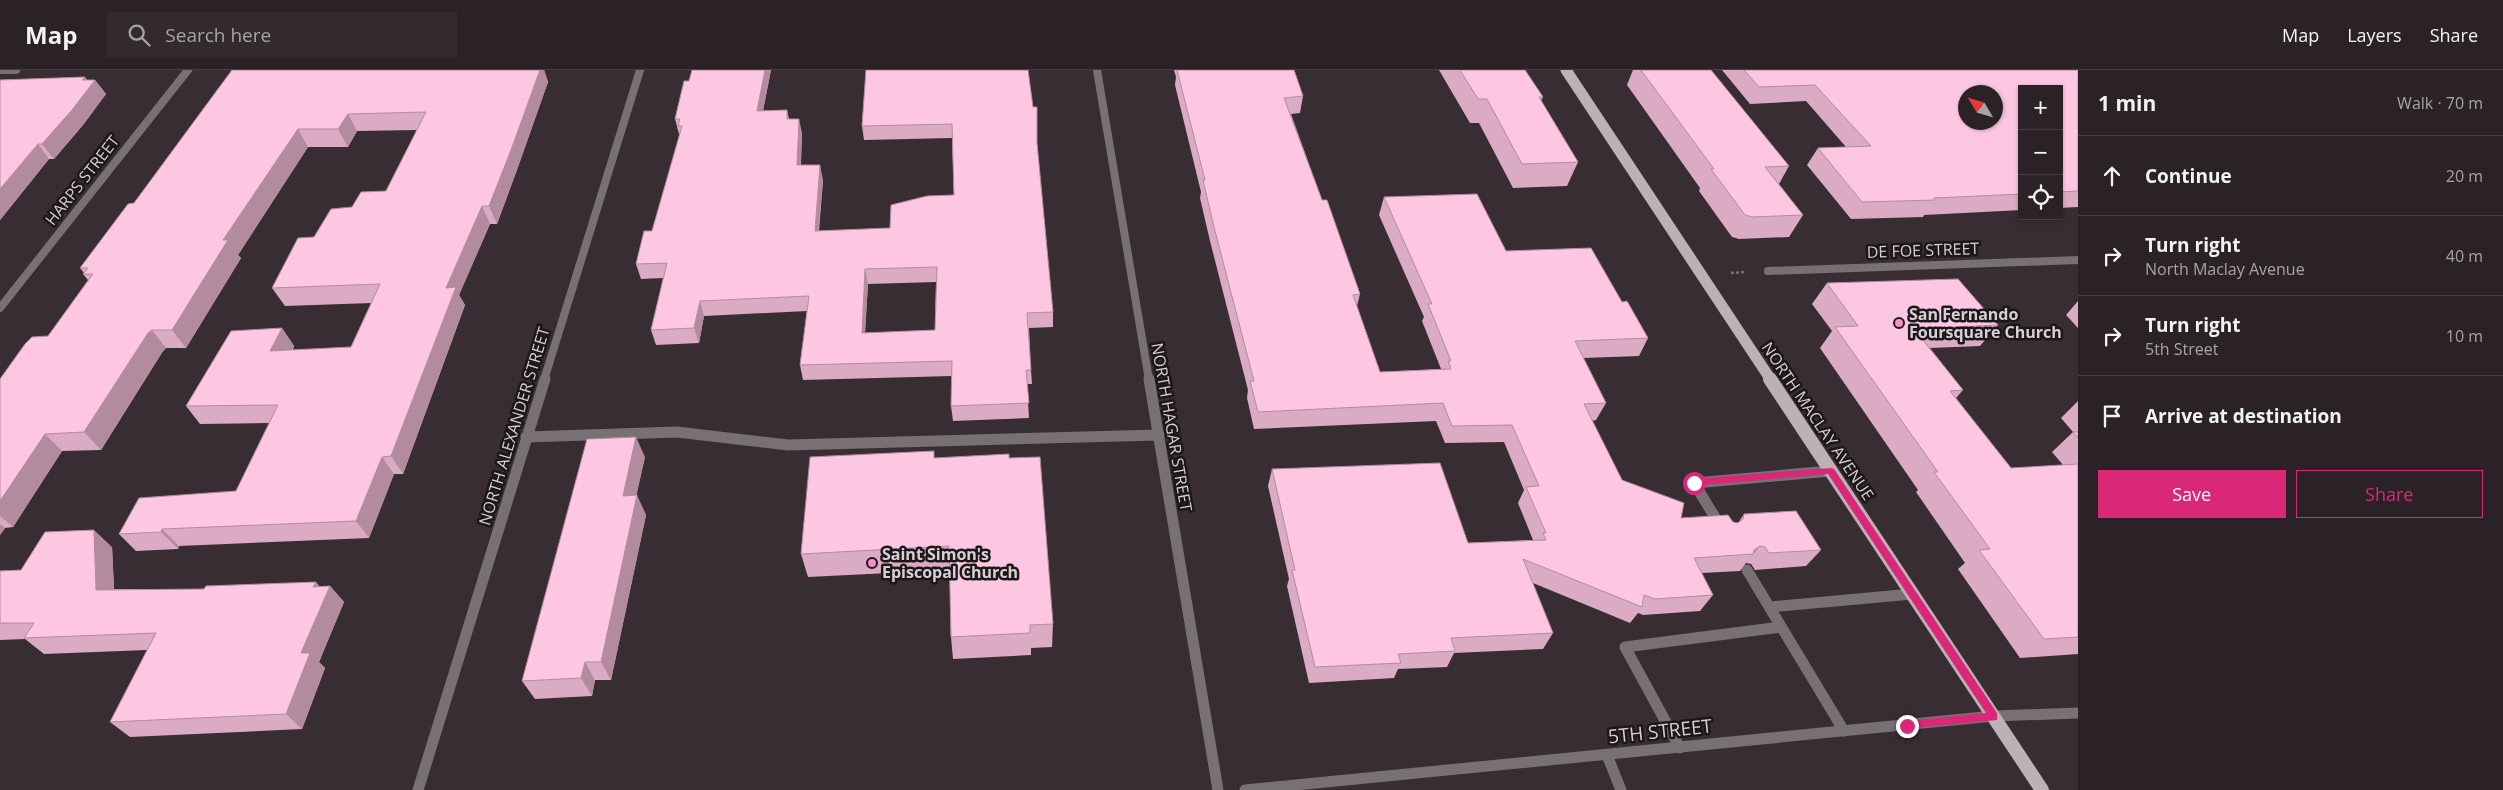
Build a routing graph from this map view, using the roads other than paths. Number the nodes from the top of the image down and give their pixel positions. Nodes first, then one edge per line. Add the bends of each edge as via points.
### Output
1 (0, 70) edge
2 (16, 70) edge
3 (188, 70) edge
4 (640, 70) edge
5 (1097, 70) edge
6 (1566, 70) edge
7 (2078, 260) edge
8 (1768, 270) dead end
9 (0, 308) edge
10 (1158, 435) junction
11 (526, 437) junction
12 (1831, 471) junction
13 (1724, 532) edge
14 (1747, 570) edge
15 (1912, 594) junction
16 (1770, 607) junction
17 (1781, 627) junction
18 (2078, 713) edge
19 (1994, 716) junction
20 (1844, 732) junction
21 (1680, 748) junction
22 (1607, 755) junction
23 (418, 790) edge
24 (1218, 790) edge
25 (1246, 790) edge
26 (1621, 790) edge
27 (2042, 790) edge

1 - 2 street
3 - 9 street, HARPS STREET
4 - 11 street, NORTH ALEXANDER STREET
5 - 10 street, NORTH HAGAR STREET
6 - 12 main road, NORTH MACLAY AVENUE
7 - 8 street, DE FOE STREET
10 - 11 street via 788,445 677,432
10 - 24 street, NORTH HAGAR STREET
11 - 23 street, NORTH ALEXANDER STREET
12 - 13 street via 1694,483
12 - 15 main road, NORTH MACLAY AVENUE
14 - 16 street
15 - 16 street
15 - 19 main road, NORTH MACLAY AVENUE
16 - 17 street
17 - 20 street
17 - 21 street via 1626,647
18 - 19 street, 5TH STREET
19 - 20 street, 5TH STREET
19 - 27 main road, NORTH MACLAY AVENUE
20 - 21 street, 5TH STREET
21 - 22 street, 5TH STREET
22 - 25 street, 5TH STREET
22 - 26 street

